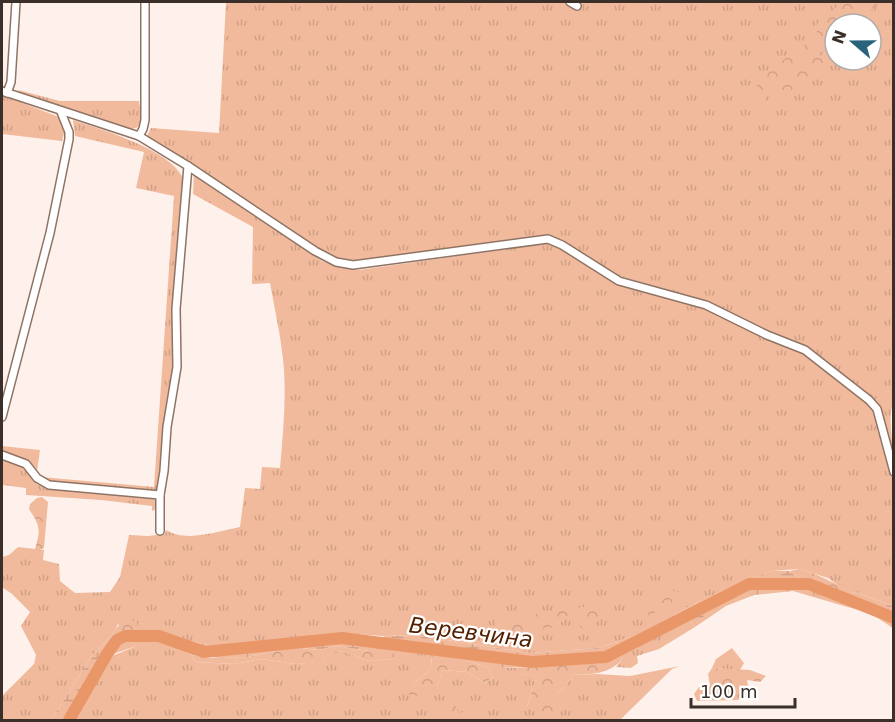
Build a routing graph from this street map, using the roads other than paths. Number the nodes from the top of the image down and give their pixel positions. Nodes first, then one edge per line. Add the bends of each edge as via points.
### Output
1 (16, 2) edge
2 (145, 2) edge
3 (4, 92) edge
4 (61, 112) junction
5 (139, 136) junction
6 (188, 166) junction
7 (2, 377) edge
8 (11, 381) junction
9 (2, 417) edge
10 (2, 455) edge
11 (894, 472) edge
12 (160, 495) junction
13 (160, 531) dead end

1 - 3 street via 11,82
2 - 5 street via 145,120
3 - 4 street
4 - 5 street
4 - 8 street via 69,139 50,233
5 - 6 street
6 - 11 street via 336,262 353,265 548,239 619,281 706,305 805,350 869,400 877,409
6 - 12 street via 176,309 177,367
7 - 8 street
8 - 9 street
10 - 12 street via 26,465 49,485
12 - 13 street

